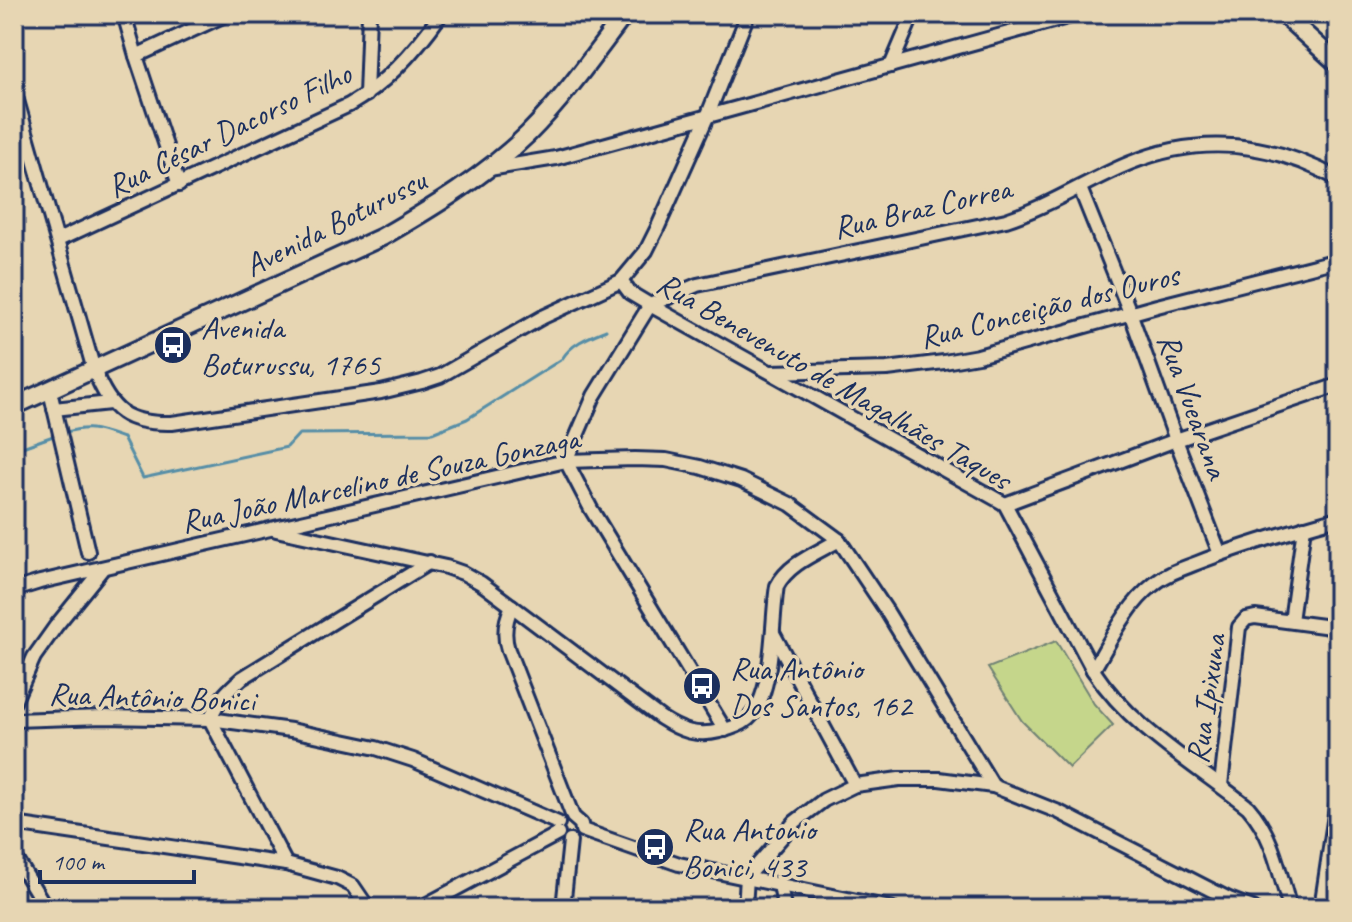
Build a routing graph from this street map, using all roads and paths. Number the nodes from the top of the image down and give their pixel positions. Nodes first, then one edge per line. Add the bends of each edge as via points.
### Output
1 (124, 14) edge
2 (227, 14) edge
3 (369, 14) edge
4 (441, 14) edge
5 (625, 14) edge
6 (748, 14) edge
7 (913, 14) edge
8 (1078, 14) edge
9 (1283, 14) edge
10 (136, 56) junction
11 (1338, 64) edge
12 (891, 66) junction
13 (14, 90) edge
14 (366, 95) junction
15 (707, 117) junction
16 (485, 169) junction
17 (1338, 179) edge
18 (179, 185) junction
19 (1080, 188) junction
20 (58, 240) junction
21 (1338, 260) edge
22 (621, 281) junction
23 (650, 305) junction
24 (1131, 315) junction
25 (94, 370) junction
26 (769, 372) junction
27 (1338, 385) edge
28 (50, 391) junction
29 (110, 403) junction
30 (14, 406) edge
31 (55, 412) junction
32 (1176, 440) junction
33 (566, 461) junction
34 (1005, 504) junction
35 (1338, 518) edge
36 (1304, 527) junction
37 (270, 528) junction
38 (839, 540) junction
39 (88, 552) dead end
40 (1220, 554) junction
41 (430, 562) junction
42 (103, 568) junction
43 (14, 590) edge
44 (512, 606) junction
45 (1291, 621) junction
46 (1338, 628) edge
47 (772, 632) junction
48 (1093, 670) junction
49 (14, 702) edge
50 (210, 719) junction
51 (14, 720) edge
52 (725, 730) junction
53 (855, 785) junction
54 (1221, 785) junction
55 (993, 786) junction
56 (1338, 808) edge
57 (573, 817) junction
58 (14, 824) edge
59 (582, 830) junction
60 (562, 833) junction
61 (14, 855) edge
62 (286, 864) junction
63 (747, 877) junction
64 (780, 884) junction
65 (46, 908) edge
66 (368, 908) edge
67 (420, 908) edge
68 (563, 908) edge
69 (745, 908) edge
70 (784, 908) edge
71 (891, 908) edge
72 (1253, 908) edge
73 (1283, 908) edge
74 (1290, 908) edge
75 (1323, 908) edge

1 - 10 street
2 - 10 street
3 - 14 street
4 - 14 street, Rua César Dacorso Filho via 408,56
5 - 16 main road, Avenida Boturussu via 531,131
6 - 15 street
7 - 12 street
8 - 12 street
9 - 11 main road
10 - 18 street
12 - 15 street
13 - 20 street
14 - 18 street, Rua César Dacorso Filho
15 - 16 street via 556,158
15 - 22 street via 646,251
16 - 25 main road, Avenida Boturussu via 382,237
17 - 19 street, Rua Braz Correa via 1281,154 1206,144 1150,156
18 - 20 street, Rua César Dacorso Filho
19 - 23 street, Rua Braz Correa via 1006,220 697,285
19 - 24 street, Rua Vuearana
20 - 25 street
21 - 24 street, Rua Conceição dos Ouros
22 - 23 street, Rua Benevenuto de Magalhães Taques
22 - 29 street via 543,317 440,376 381,392 172,423 136,420
23 - 26 street, Rua Benevenuto de Magalhães Taques
23 - 33 street via 594,396
24 - 26 street, Rua Conceição dos Ouros via 944,362
24 - 32 street, Rua Vuearana
25 - 28 main road, Avenida Boturussu
25 - 29 street
26 - 34 street, Rua Benevenuto de Magalhães Taques
27 - 32 street
28 - 30 main road, Avenida Boturussu
28 - 31 street
29 - 31 street
31 - 39 street
32 - 34 street
32 - 40 street, Rua Vuearana
33 - 37 street, Rua João Marcelino de Souza Gonzaga
33 - 38 street, Rua João Marcelino de Souza Gonzaga via 666,460 700,467 790,504
33 - 52 street
34 - 48 street, Rua Benevenuto de Magalhães Taques
35 - 36 street
36 - 40 street
36 - 45 street
37 - 41 street
37 - 42 street, Rua João Marcelino de Souza Gonzaga
38 - 47 street via 782,576
38 - 55 street, Rua João Marcelino de Souza Gonzaga
40 - 48 street via 1154,584 1125,617
41 - 44 street via 463,573
41 - 50 street via 242,678 225,692
42 - 43 street, Rua João Marcelino de Souza Gonzaga
42 - 49 street via 34,657
44 - 52 street via 671,725 693,734
44 - 57 street via 505,642
45 - 46 street, Rua Ipixuna
45 - 54 street, Rua Ipixuna via 1250,617 1239,627
47 - 52 street via 757,708 741,724
47 - 53 street
48 - 54 street, Rua Benevenuto de Magalhães Taques via 1120,707
50 - 51 street, Rua Antônio Bonici
50 - 60 street, Rua Antônio Bonici via 376,748 413,760
50 - 62 street
53 - 55 street via 939,779
53 - 63 street via 795,822
54 - 74 street, Rua Benevenuto de Magalhães Taques via 1265,828
55 - 72 street via 1059,812
56 - 75 main road
57 - 59 street
57 - 60 street via 562,819
58 - 62 street
59 - 60 street via 580,836
59 - 63 street via 679,864
60 - 67 street
60 - 68 street
61 - 65 street
62 - 66 street via 353,886
63 - 64 street
63 - 69 street
64 - 70 street
64 - 71 street
73 - 74 street

